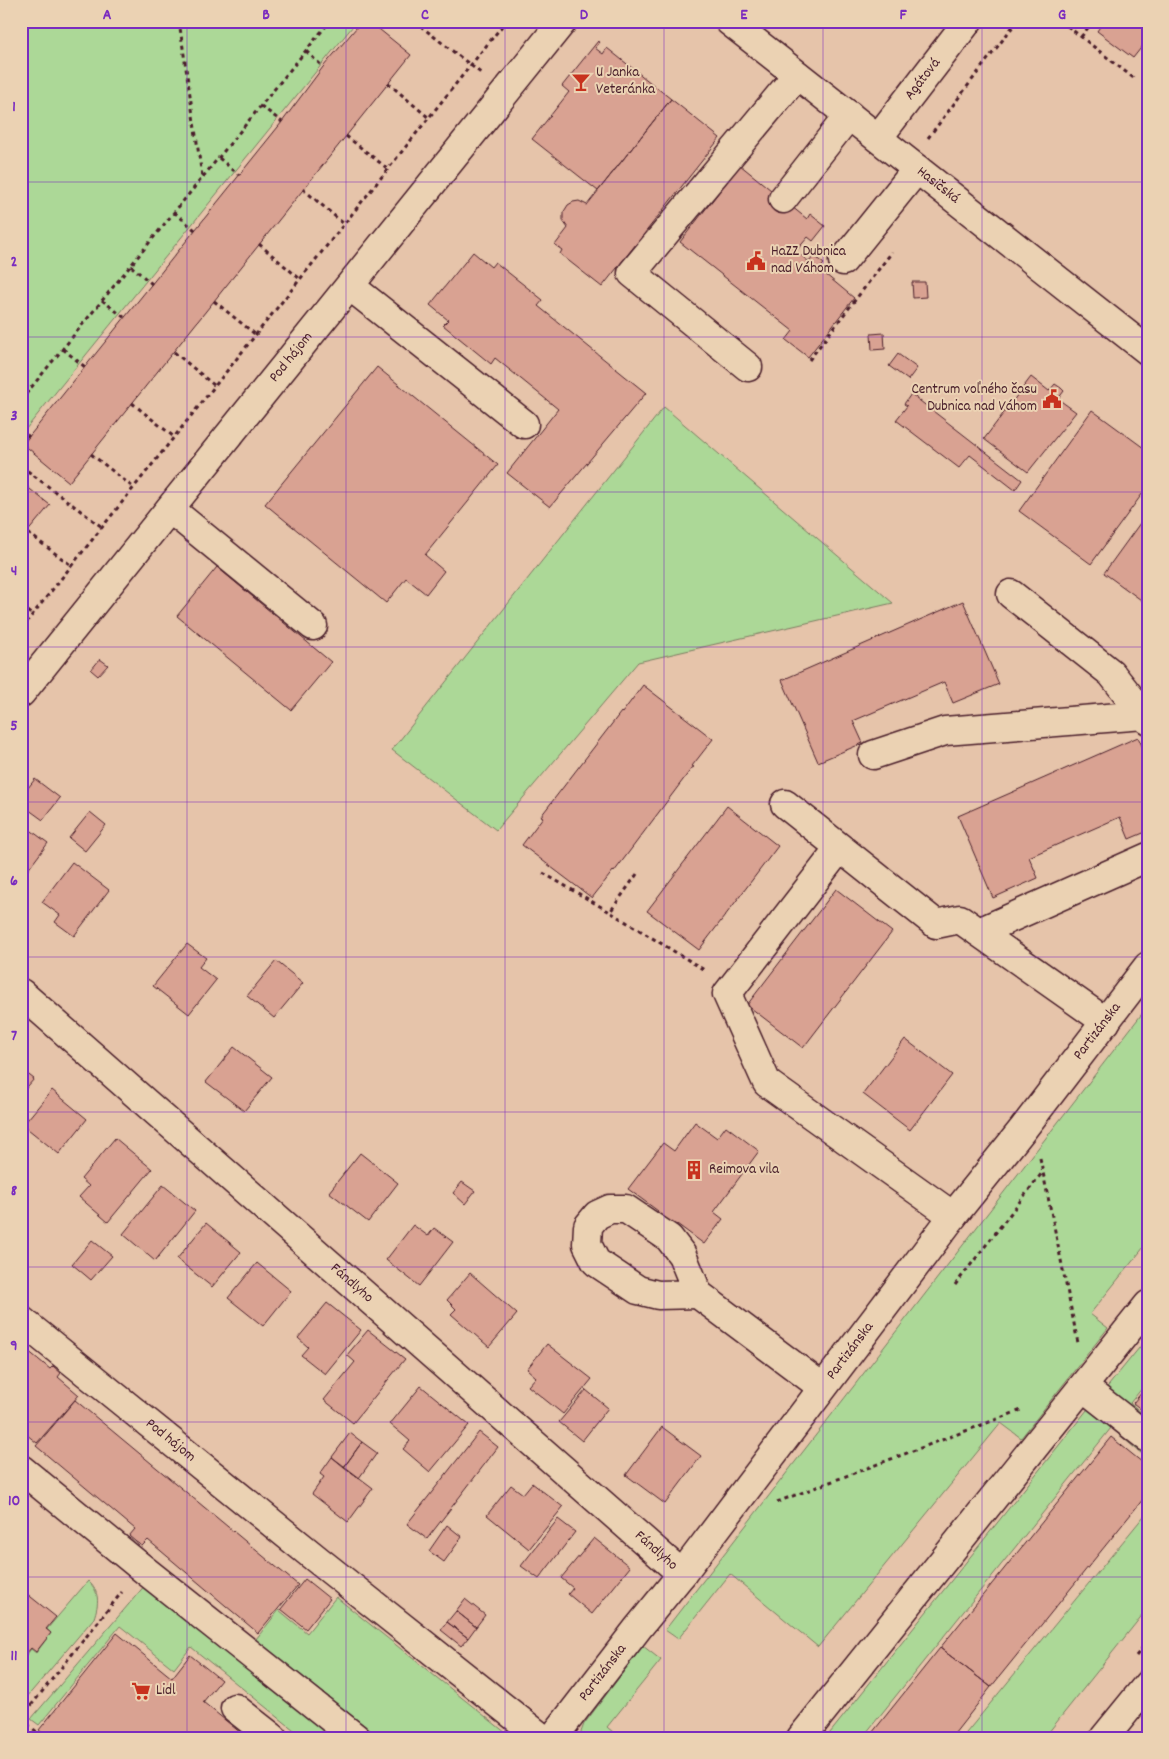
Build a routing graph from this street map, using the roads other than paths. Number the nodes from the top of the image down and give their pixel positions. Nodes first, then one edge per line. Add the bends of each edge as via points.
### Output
1 (564, 21) edge
2 (730, 21) edge
3 (968, 21) edge
4 (797, 75) junction
5 (849, 115) junction
6 (878, 138) junction
7 (917, 169) junction
8 (783, 199) dead end
9 (844, 261) dead end
10 (350, 286) junction
11 (1148, 351) edge
12 (748, 367) dead end
13 (524, 424) dead end
14 (170, 509) junction
15 (1011, 594) dead end
16 (314, 626) dead end
17 (21, 693) edge
18 (1146, 717) edge
19 (873, 755) dead end
20 (785, 804) dead end
21 (840, 849) junction
22 (1148, 857) edge
23 (978, 932) junction
24 (1148, 966) edge
25 (21, 992) edge
26 (1106, 1022) junction
27 (953, 1216) junction
28 (698, 1294) dead end
29 (1148, 1305) edge
30 (21, 1320) edge
31 (1084, 1385) junction
32 (822, 1387) junction
33 (1148, 1438) edge
34 (21, 1469) edge
35 (682, 1574) junction
36 (1148, 1684) edge
37 (235, 1708) dead end
38 (273, 1738) edge
39 (356, 1738) edge
40 (542, 1738) edge
41 (553, 1738) edge
42 (801, 1738) edge
43 (1104, 1738) edge

1 - 10 street, Pod hájom
2 - 4 street, Hasičská
3 - 6 street, Agátová
4 - 5 street, Hasičská
4 - 12 street via 632,273
5 - 6 street, Hasičská
5 - 8 street
6 - 7 street, Hasičská
7 - 9 street
7 - 11 street, Hasičská
10 - 13 street
10 - 14 street, Pod hájom
14 - 16 street
14 - 17 street, Pod hájom
15 - 18 street via 1111,673
18 - 19 street via 945,731
20 - 21 street
21 - 23 street via 936,924 960,919
21 - 27 street via 727,994 767,1083
22 - 23 street
23 - 26 street
24 - 26 street, Partizánska
25 - 35 street, Fándlyho
26 - 27 street, Partizánska
27 - 32 street, Partizánska
28 - 32 street
29 - 31 street
30 - 40 street, Pod hájom
31 - 33 street
31 - 42 street
32 - 35 street, Partizánska
34 - 39 street
35 - 41 street, Partizánska
36 - 43 street
37 - 38 street

